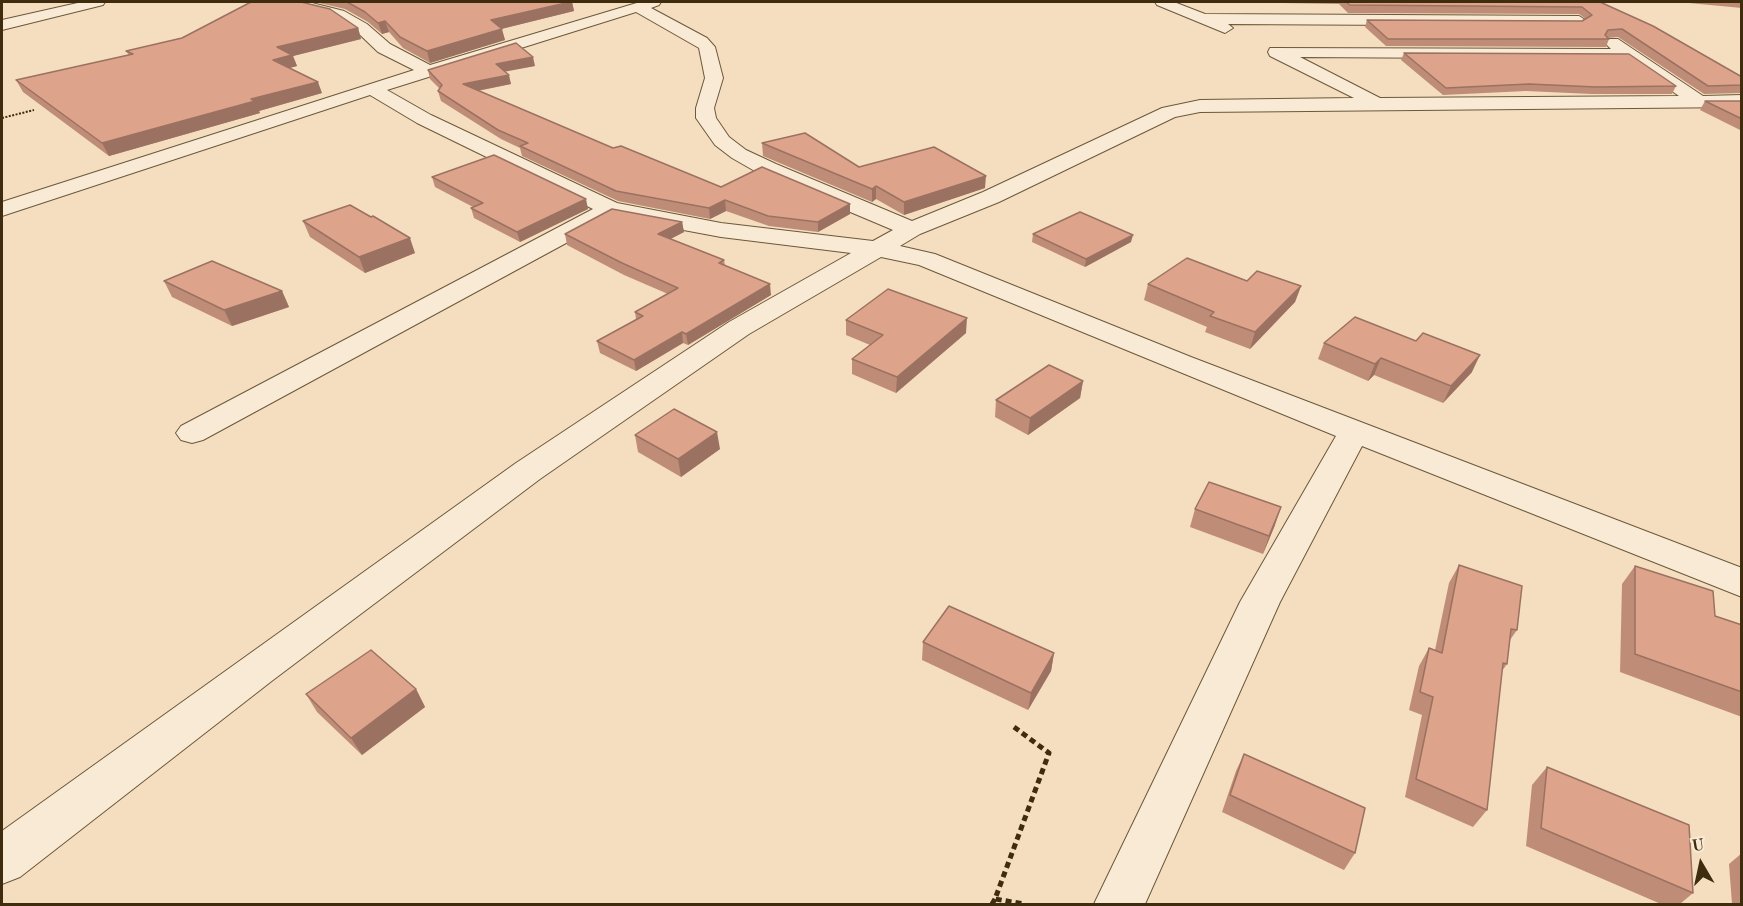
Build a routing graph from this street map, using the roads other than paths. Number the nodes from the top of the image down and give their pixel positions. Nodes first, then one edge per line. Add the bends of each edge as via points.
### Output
1 (98, 2) edge
2 (293, 2) edge
3 (1162, 2) edge
4 (646, 4) edge
5 (1556, 6) edge
6 (1205, 19) junction
7 (1579, 21) junction
8 (2, 25) edge
9 (1245, 38) dead end
10 (1630, 54) junction
11 (428, 71) junction
12 (372, 89) junction
13 (1697, 100) junction
14 (1742, 101) edge
15 (1378, 103) junction
16 (2, 208) edge
17 (611, 209) junction
18 (912, 230) junction
19 (877, 249) junction
20 (1354, 432) junction
21 (192, 433) dead end
22 (1742, 583) edge
23 (2, 860) edge
24 (1119, 904) edge

1 - 8 street
2 - 11 street via 339,14 384,48
3 - 6 street
4 - 11 street
4 - 18 street via 707,47 714,78 706,118 722,141 768,169
5 - 7 street
6 - 7 street
6 - 9 street
7 - 10 street
10 - 13 street
10 - 15 street via 1271,49
11 - 12 street
12 - 16 street
12 - 17 street
13 - 14 street
13 - 15 street
15 - 18 street via 1181,109
17 - 19 street via 721,230
17 - 21 street
18 - 19 street
19 - 20 street via 957,270
19 - 23 street via 739,328 528,471
20 - 22 street
20 - 24 street via 1260,602

